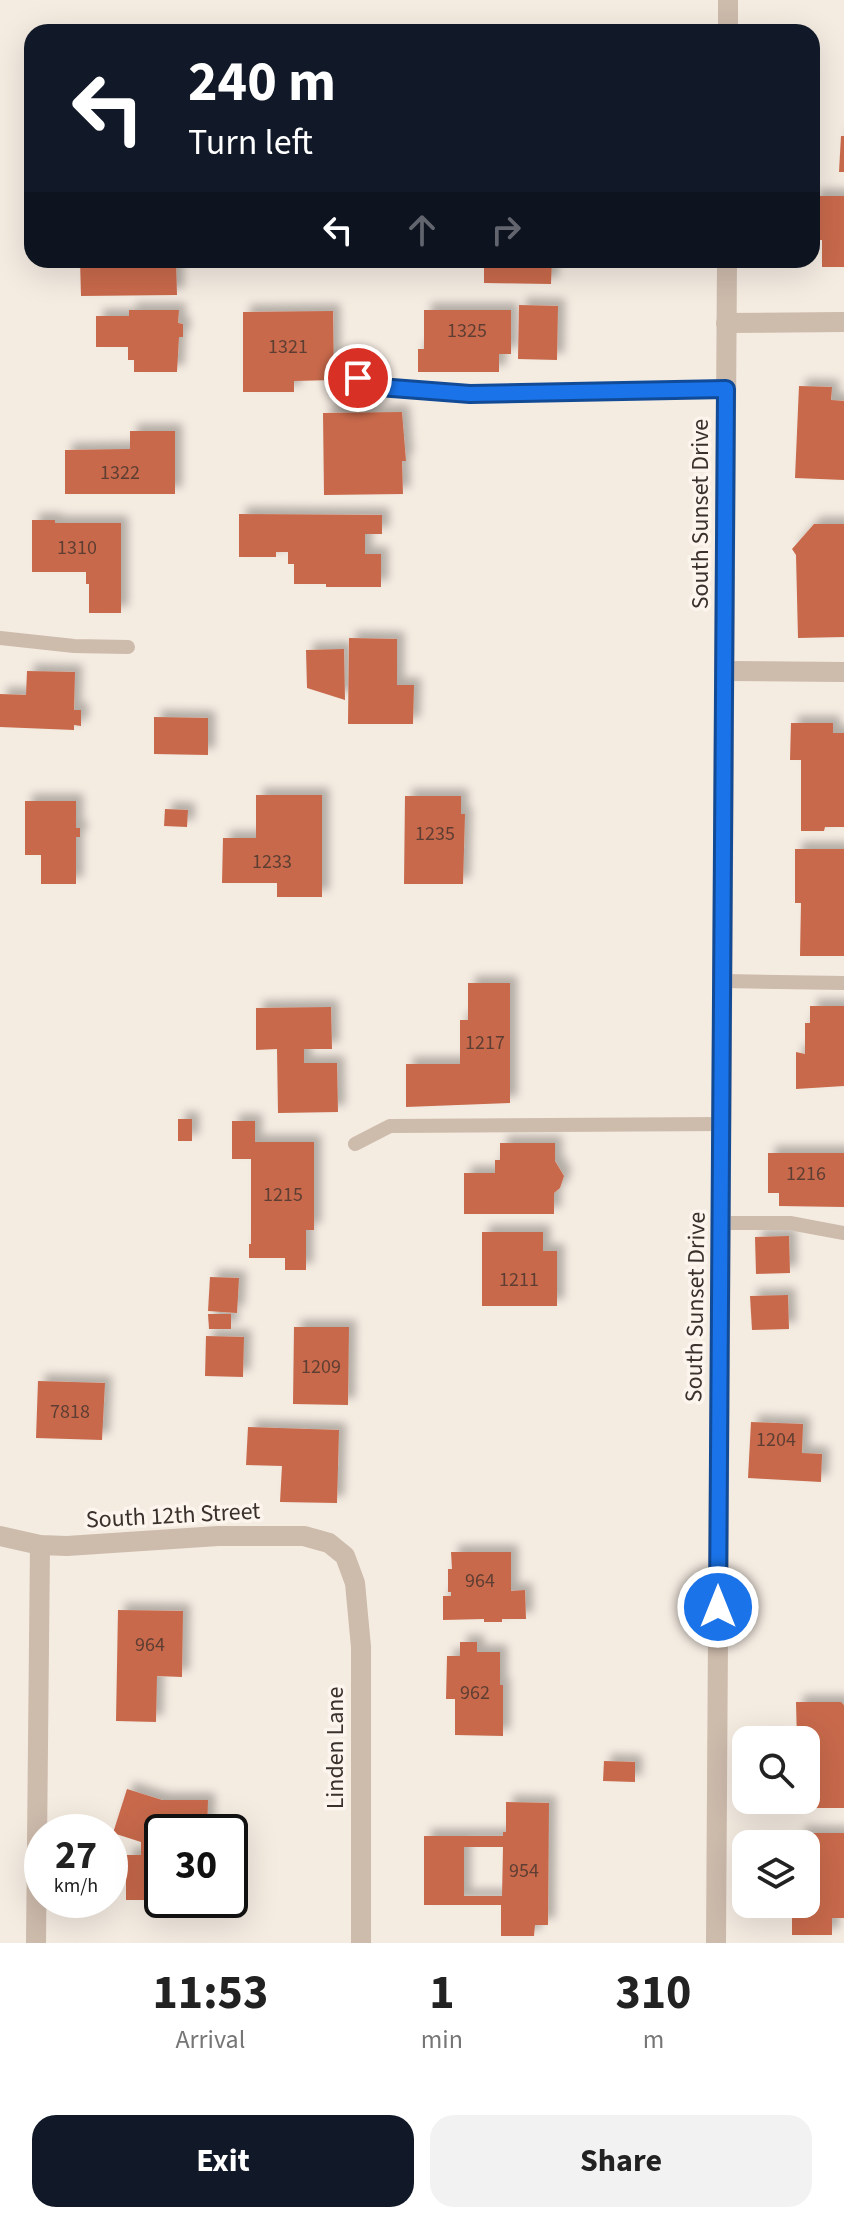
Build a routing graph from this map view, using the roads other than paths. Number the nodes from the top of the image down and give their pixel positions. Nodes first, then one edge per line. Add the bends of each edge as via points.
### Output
1 (728, 0) edge
2 (728, 24) edge
3 (727, 268) edge
4 (844, 322) edge
5 (726, 323) junction
6 (358, 378) dead end
7 (726, 389) junction
8 (0, 638) edge
9 (128, 647) dead end
10 (725, 671) junction
11 (844, 672) edge
12 (724, 981) junction
13 (844, 983) edge
14 (723, 1124) junction
15 (355, 1144) dead end
16 (722, 1223) junction
17 (844, 1233) edge
18 (0, 1536) edge
19 (40, 1545) junction
20 (345, 1556) joint
21 (36, 1943) edge
22 (361, 1943) edge
23 (716, 1943) edge

1 - 2 street
3 - 5 street, South Sunset Drive
4 - 5 street
5 - 7 street, South Sunset Drive
6 - 7 lane via 379,387 470,394
7 - 10 street, South Sunset Drive
8 - 9 lane
10 - 11 street
10 - 12 street, South Sunset Drive
12 - 13 lane
12 - 14 street, South Sunset Drive
14 - 15 lane via 390,1126
14 - 16 street, South Sunset Drive
16 - 17 lane via 790,1223
16 - 23 street, South Sunset Drive
18 - 19 street, South 12th Street
19 - 20 street, South 12th Street via 278,1535 319,1539
19 - 21 street
20 - 22 street, Linden Lane via 355,1583 361,1634

